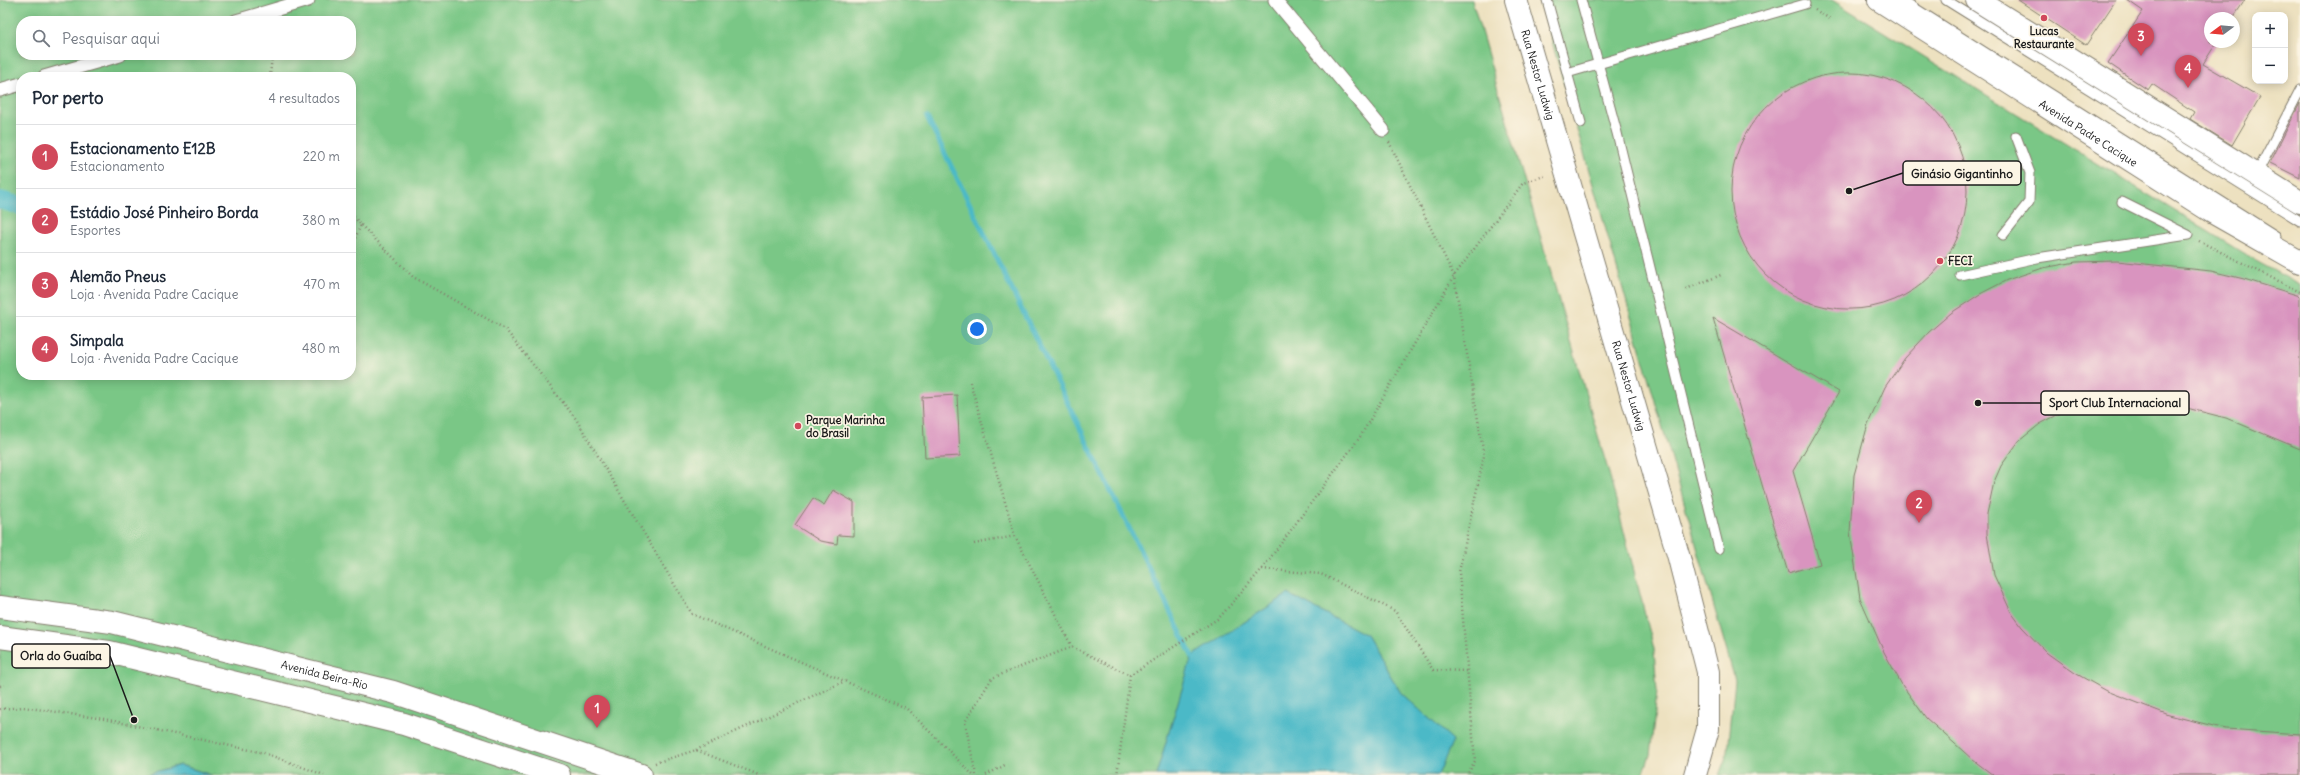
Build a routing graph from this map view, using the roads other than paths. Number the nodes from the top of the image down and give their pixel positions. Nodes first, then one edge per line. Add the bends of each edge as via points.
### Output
1 (308, 0) edge
2 (1275, 0) edge
3 (1516, 0) edge
4 (1547, 0) edge
5 (1581, 0) edge
6 (1879, 0) edge
7 (1902, 0) edge
8 (1946, 0) edge
9 (1977, 0) edge
10 (1805, 4) dead end
11 (253, 16) edge
12 (103, 60) edge
13 (1599, 64) junction
14 (61, 72) edge
15 (1567, 73) junction
16 (16, 85) edge
17 (0, 90) edge
18 (2300, 90) edge
19 (1581, 123) dead end
20 (1383, 130) road end
21 (2016, 136) dead end
22 (2256, 175) junction
23 (2122, 202) dead end
24 (2300, 202) edge
25 (2300, 221) edge
26 (2003, 235) dead end
27 (2300, 251) edge
28 (2300, 262) edge
29 (1960, 275) dead end
30 (1719, 549) dead end
31 (0, 607) edge
32 (0, 637) edge
33 (639, 774) edge
34 (559, 775) edge
35 (1695, 775) edge

1 - 11 street
2 - 20 street
3 - 35 main road, Rua Nestor Ludwig via 1679,558 1708,672 1708,729
4 - 15 lane
5 - 13 lane
6 - 28 main road, Avenida Padre Cacique via 2212,212
7 - 27 lane
8 - 25 lane
9 - 22 main road
10 - 13 lane
12 - 14 street
13 - 15 lane
13 - 30 lane
15 - 19 lane
16 - 17 street
18 - 22 lane
21 - 26 lane via 2030,173 2029,202
22 - 24 main road
23 - 29 lane via 2188,235 2037,258
31 - 33 main road, Avenida Beira-Rio via 112,622 393,692
32 - 34 main road via 109,652 404,724

